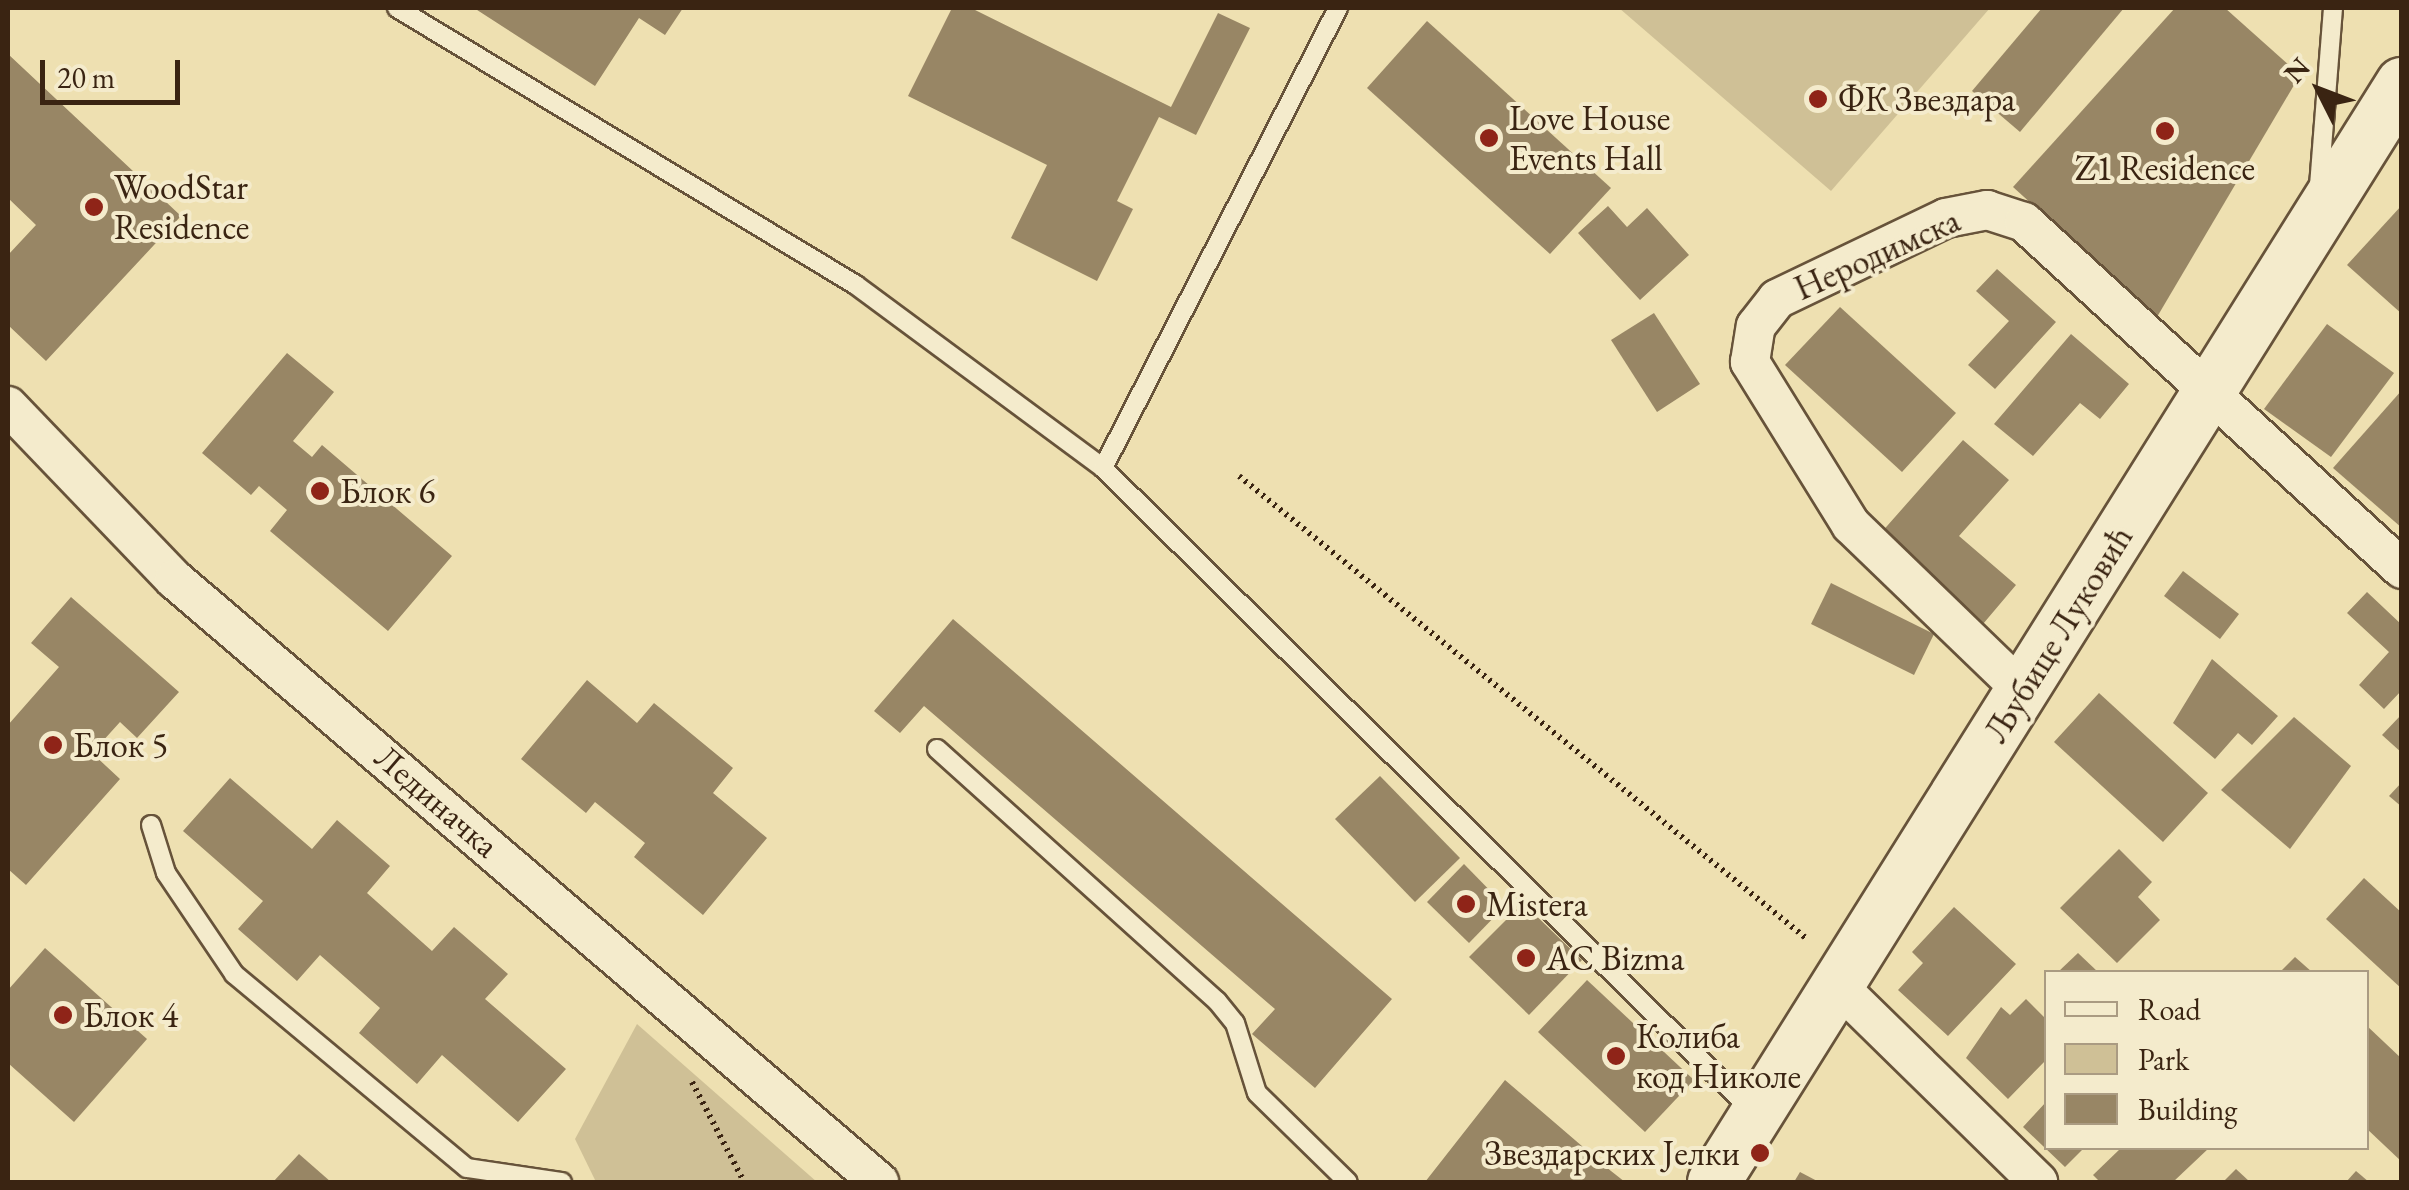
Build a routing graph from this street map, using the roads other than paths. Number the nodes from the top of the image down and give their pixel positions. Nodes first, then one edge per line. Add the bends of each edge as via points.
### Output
1 (398, 8) edge
2 (1338, 8) edge
3 (2333, 8) edge
4 (2402, 84) edge
5 (2316, 224) junction
6 (2208, 395) junction
7 (8, 406) edge
8 (1103, 468) junction
9 (2402, 569) edge
10 (2023, 691) junction
11 (937, 749) dead end
12 (152, 825) dead end
13 (1839, 975) junction
14 (1754, 1114) junction
15 (562, 1182) edge
16 (879, 1182) edge
17 (1348, 1182) edge
18 (1714, 1182) edge
19 (2038, 1182) edge

1 - 8 lane via 856,285
2 - 8 lane
3 - 5 lane
4 - 5 street, Љубице Луковић
5 - 6 street, Љубице Луковић
6 - 9 street, Неродимска
6 - 10 street, Љубице Луковић
6 - 10 street, Неродимска via 2024,222 1998,212 1898,237 1783,295 1761,316 1750,362 1830,499
7 - 16 street, Лединачка via 174,578
8 - 14 lane
10 - 13 street, Љубице Луковић
11 - 17 lane via 1218,1001 1236,1023 1256,1093
12 - 15 lane via 166,873 234,974 467,1168
13 - 14 street, Љубице Луковић
13 - 19 street
14 - 18 street, Љубице Луковић

